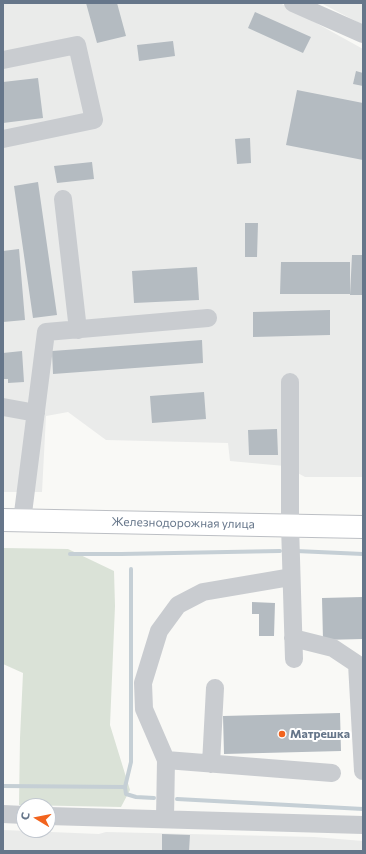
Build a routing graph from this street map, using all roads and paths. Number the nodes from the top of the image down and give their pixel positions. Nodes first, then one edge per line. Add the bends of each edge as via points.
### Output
1 (293, 3) edge
2 (363, 34) edge
3 (3, 60) edge
4 (3, 138) edge
5 (63, 199) dead end
6 (208, 318) dead end
7 (78, 330) junction
8 (290, 382) dead end
9 (3, 407) edge
10 (36, 413) junction
11 (13, 520) edge
12 (290, 525) junction
13 (363, 526) edge
14 (292, 577) junction
15 (293, 638) junction
16 (294, 659) dead end
17 (215, 688) dead end
18 (166, 760) junction
19 (211, 764) junction
20 (362, 771) edge
21 (332, 773) dead end
22 (3, 814) edge
23 (16, 815) edge
24 (56, 816) edge
25 (165, 819) junction
26 (363, 825) edge

1 - 2 street
3 - 4 street via 77,45 94,120
5 - 7 street
6 - 7 street
7 - 10 street via 46,332
8 - 12 street
9 - 10 street
10 - 11 street
11 - 12 main road, Железнодорожная улица
12 - 13 main road, Железнодорожная улица
12 - 14 street
14 - 15 street
14 - 18 street via 202,592 178,605 159,631 143,683 144,709
15 - 16 street
15 - 20 street via 333,648 357,664
17 - 19 street
18 - 19 street
18 - 25 street
19 - 21 street
22 - 23 street
24 - 25 street
25 - 26 street

